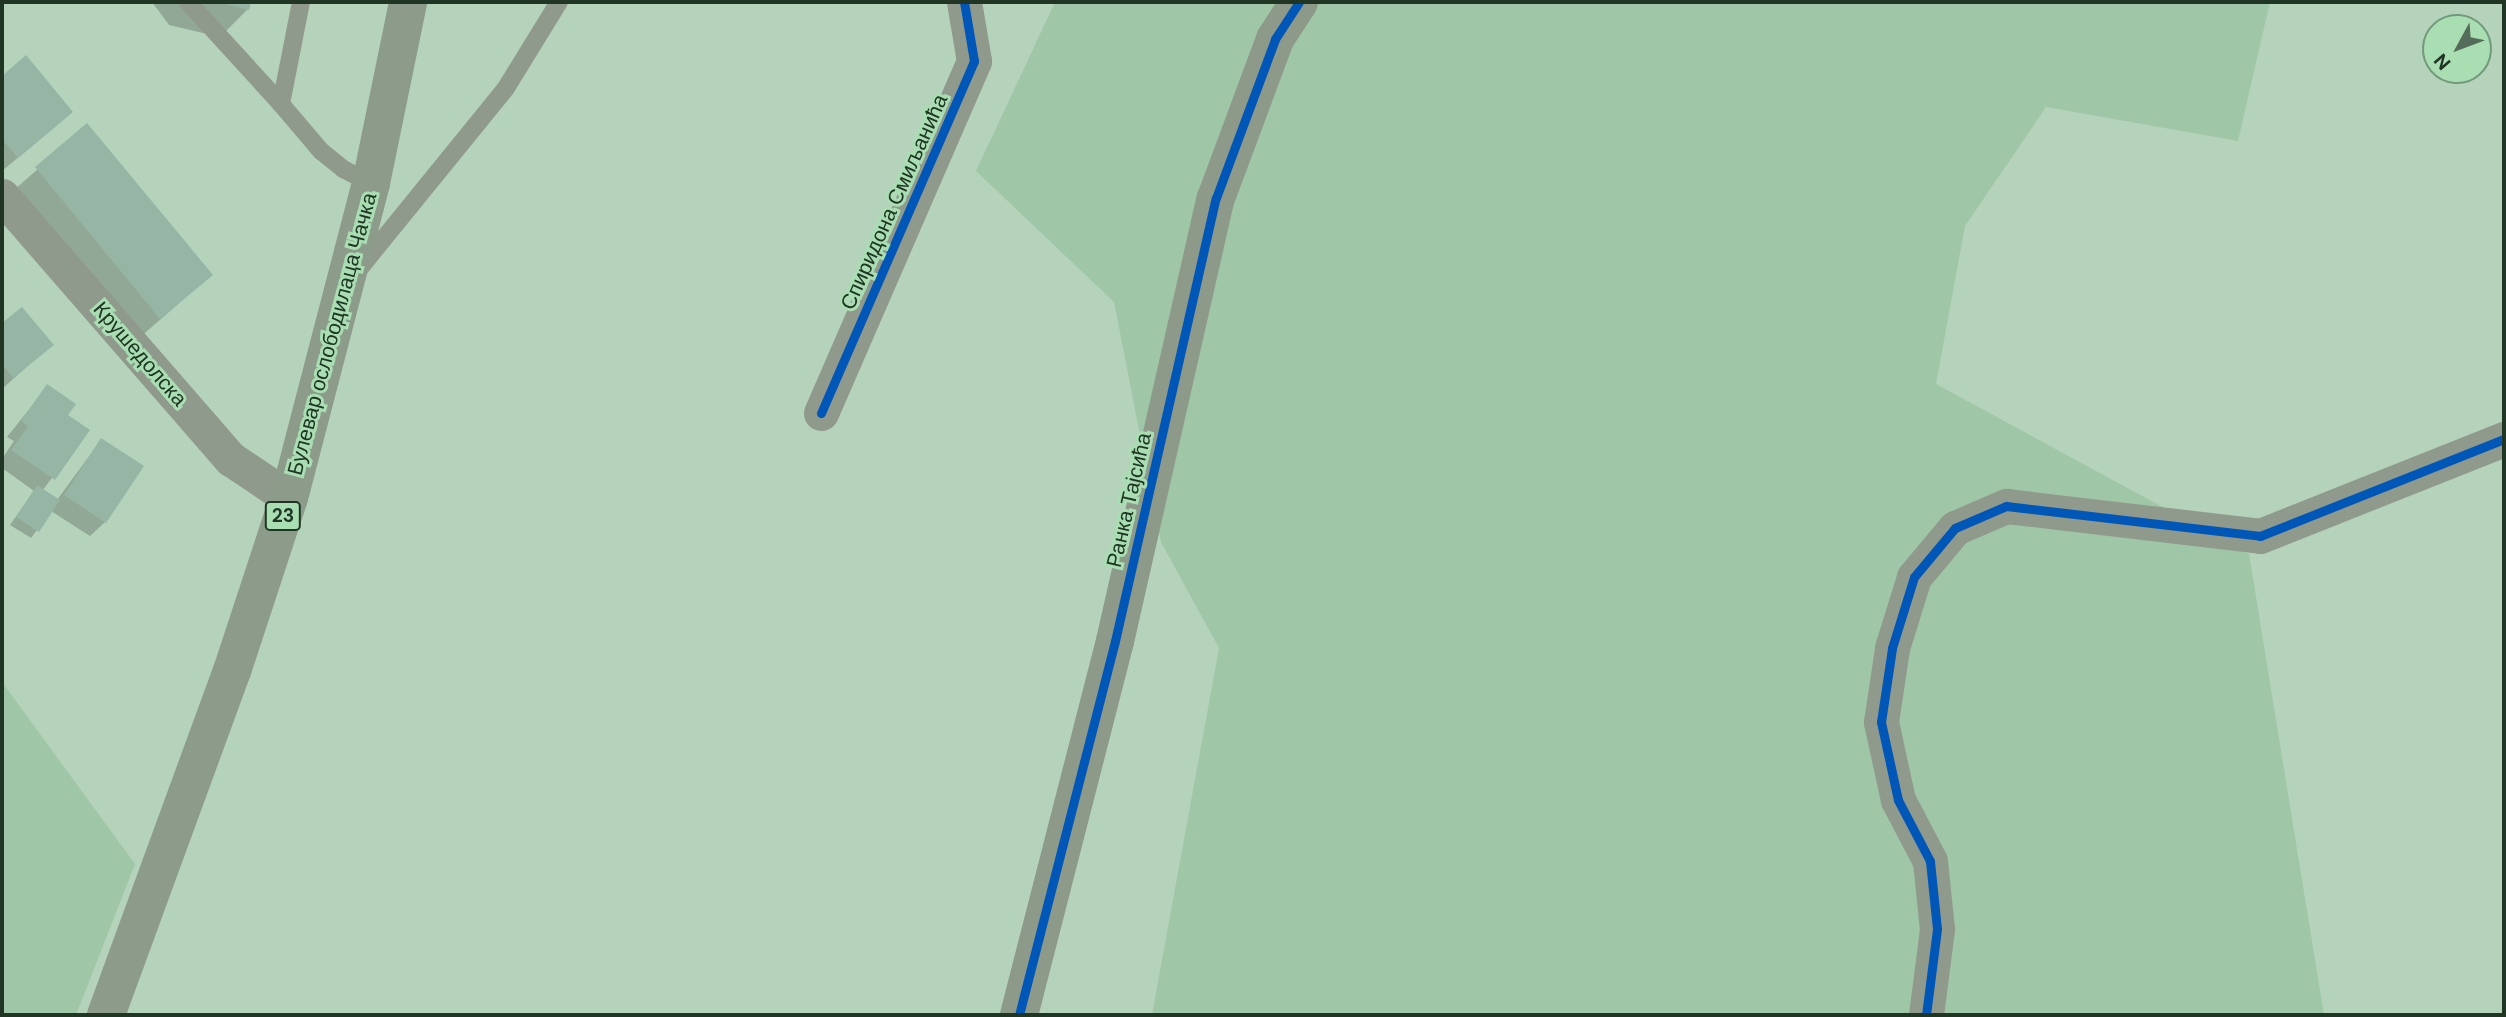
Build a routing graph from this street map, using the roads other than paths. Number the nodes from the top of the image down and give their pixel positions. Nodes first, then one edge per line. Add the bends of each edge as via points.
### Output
1 (188, 2) edge
2 (301, 2) edge
3 (408, 2) edge
4 (559, 2) edge
5 (964, 2) edge
6 (1299, 2) edge
7 (281, 104) junction
8 (371, 183) junction
9 (2, 196) edge
10 (342, 290) junction
11 (821, 413) dead end
12 (2504, 439) edge
13 (289, 498) junction
14 (106, 1015) edge
15 (1019, 1015) edge
16 (1926, 1015) edge

1 - 7 lane
2 - 7 lane
3 - 8 main road, Булевар ослободилаца Чачка / 23
4 - 10 lane via 506,88
5 - 11 street, Спиридона Смиљанића via 974,38 974,61
6 - 15 street, Ранка Тајсића via 1275,40 1216,198 1115,641
7 - 8 lane via 321,151
8 - 10 main road, Булевар ослободилаца Чачка / 23
9 - 13 street, Крушедолска via 231,458
10 - 13 main road, Булевар ослободилаца Чачка / 23
12 - 16 street via 2260,536 2006,506 1955,528 1914,577 1892,648 1881,722 1898,800 1930,861 1937,929
13 - 14 main road, Булевар ослободилаца Чачка / 23 via 232,671

